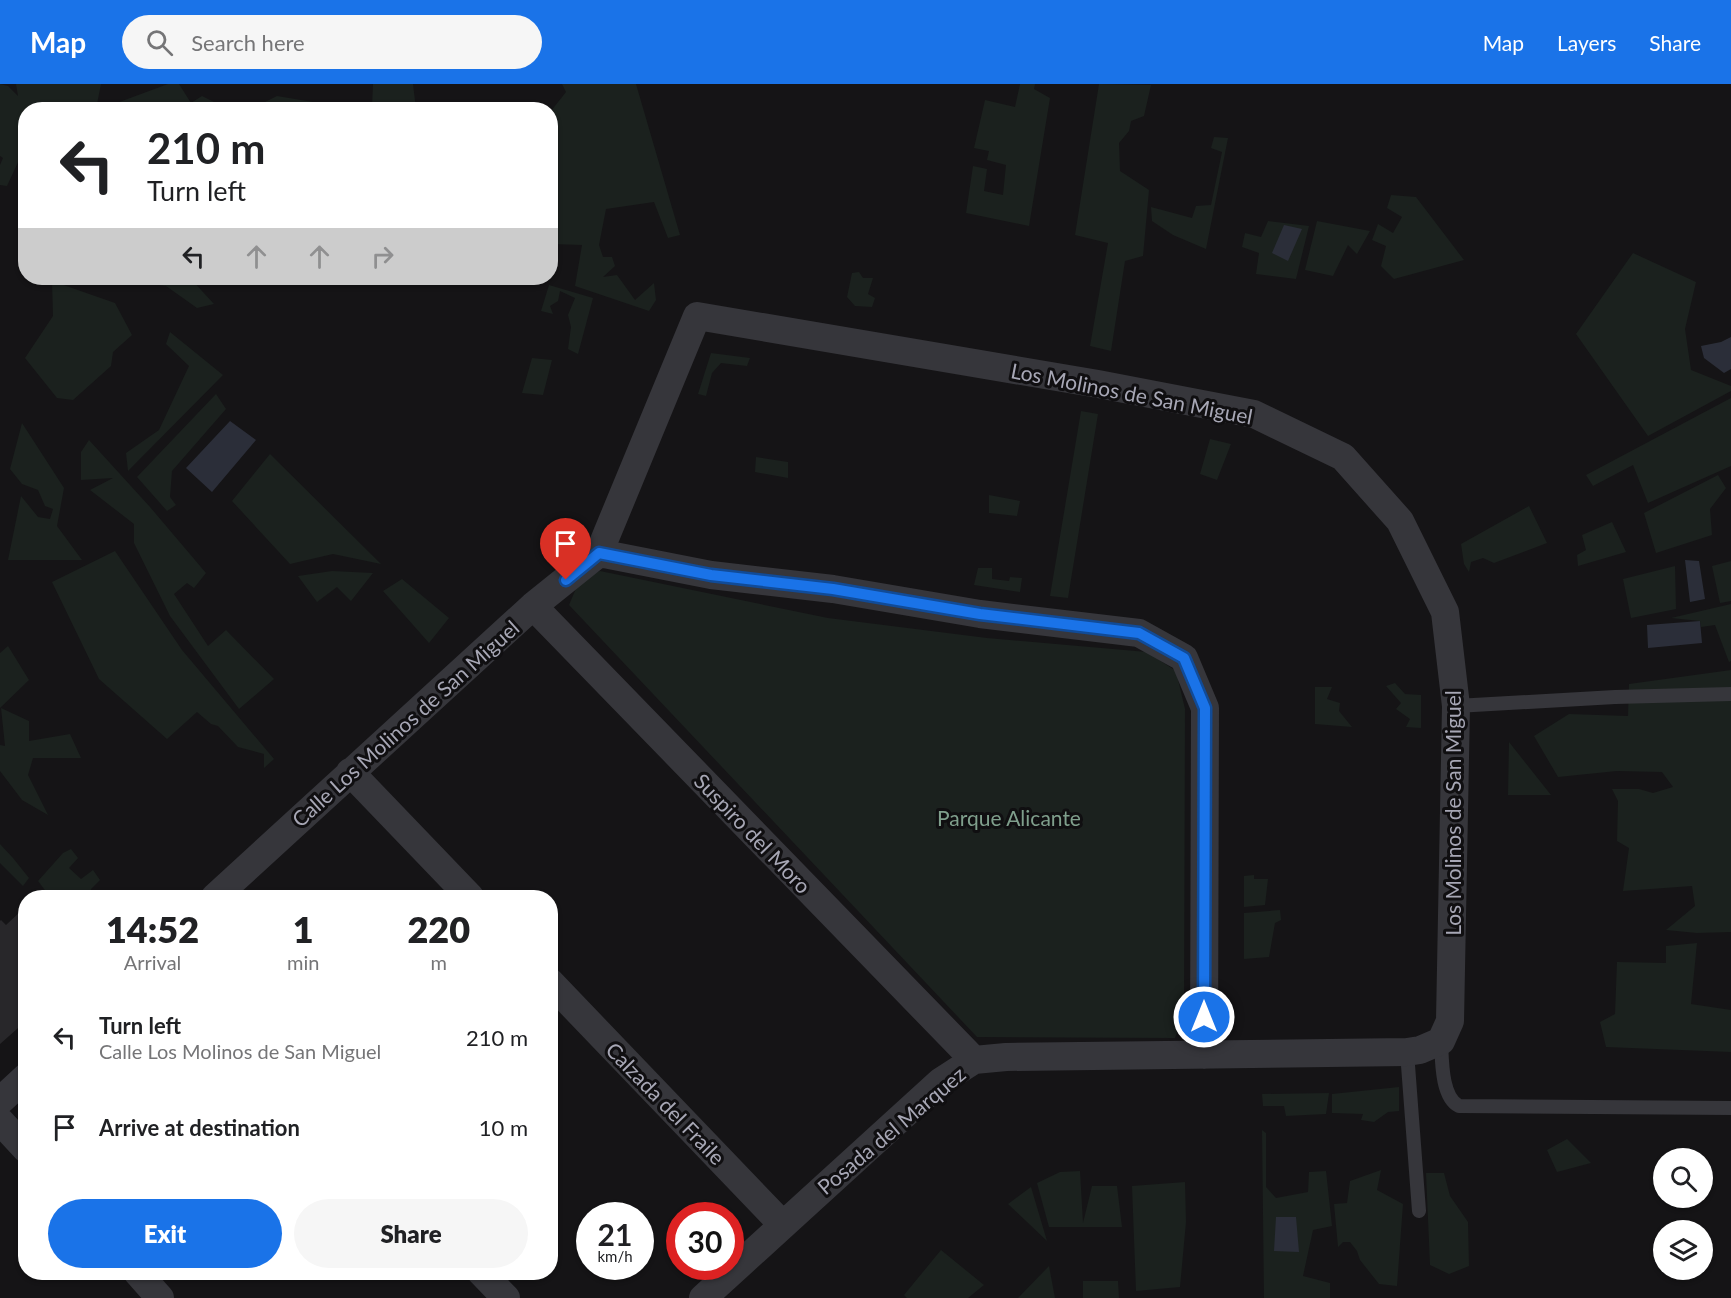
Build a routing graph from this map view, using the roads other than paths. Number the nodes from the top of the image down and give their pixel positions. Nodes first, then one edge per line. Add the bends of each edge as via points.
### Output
1 (599, 553) junction
2 (533, 606) junction
3 (1731, 694) edge
4 (1456, 706) junction
5 (350, 772) junction
6 (223, 890) edge
7 (463, 890) edge
8 (558, 990) edge
9 (1441, 1041) junction
10 (1407, 1052) junction
11 (1204, 1055) junction
12 (974, 1060) junction
13 (18, 1084) edge
14 (0, 1101) edge
15 (1731, 1108) edge
16 (0, 1121) edge
17 (18, 1140) edge
18 (1419, 1211) dead end
19 (782, 1224) junction
20 (144, 1280) edge
21 (489, 1280) edge
22 (160, 1298) edge
23 (506, 1298) edge
24 (702, 1298) edge

1 - 2 street, Calle Los Molinos de San Miguel
1 - 4 street, Los Molinos de San Miguel via 697,316 1098,384 1254,414 1343,457 1400,521 1445,612
1 - 11 street via 711,575 1139,633 1184,658 1205,708
2 - 5 street, Calle Los Molinos de San Miguel
2 - 12 street, Suspiro del Moro
3 - 4 lane
4 - 9 street, Los Molinos de San Miguel via 1450,1021
5 - 6 street, Calle Los Molinos de San Miguel
5 - 7 street
8 - 19 street, Calzada del Fraile
9 - 10 street, Posada del Marquez
9 - 15 lane via 1449,1097 1459,1106
10 - 11 street, Posada del Marquez
10 - 18 lane
11 - 12 street, Posada del Marquez
12 - 19 street, Posada del Marquez via 940,1082
13 - 14 street
16 - 17 street
19 - 24 street, Posada del Marquez
20 - 22 street
21 - 23 street

